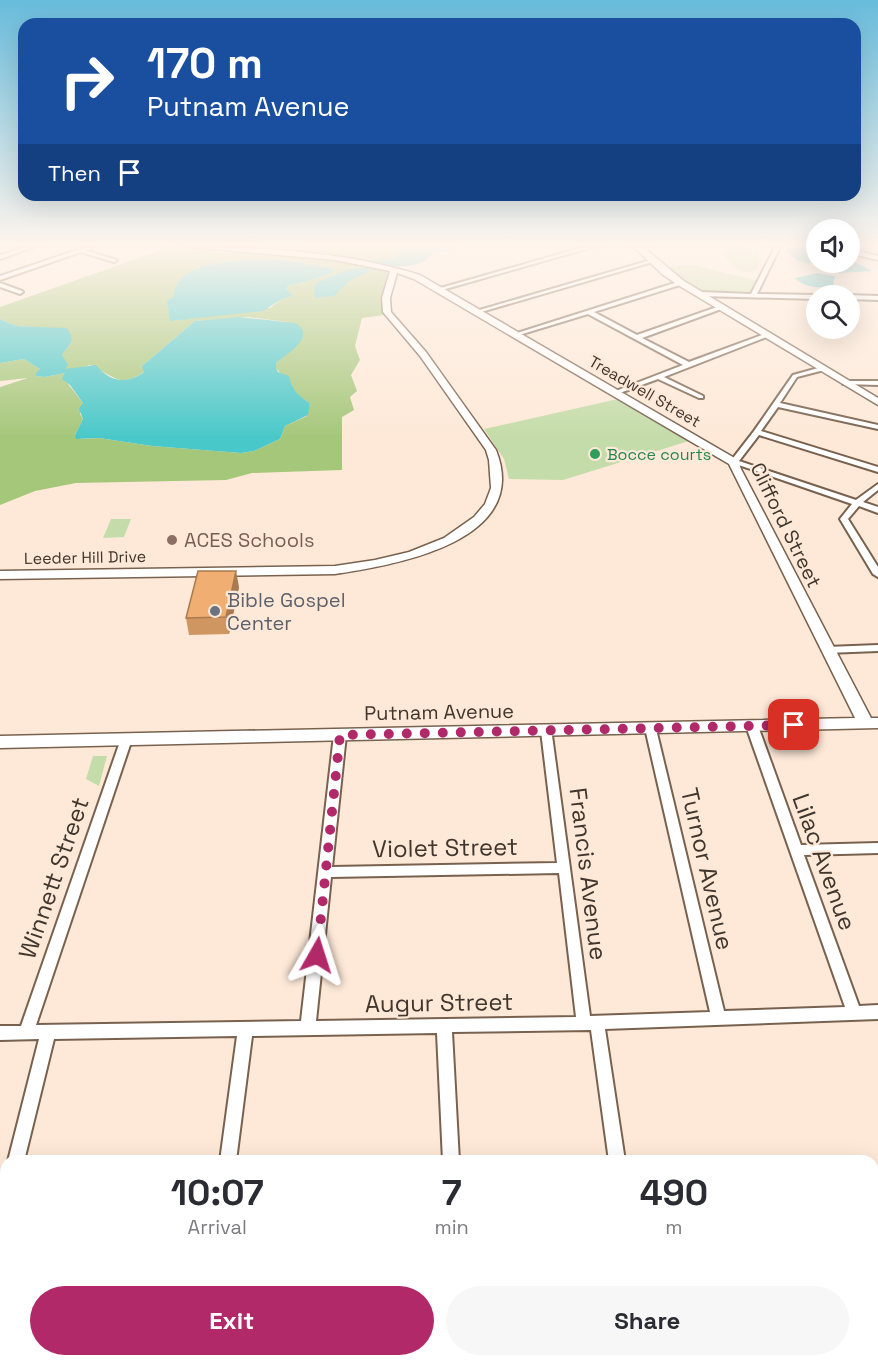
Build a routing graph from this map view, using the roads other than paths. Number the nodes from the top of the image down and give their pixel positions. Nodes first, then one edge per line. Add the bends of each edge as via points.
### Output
1 (387, 311) edge
2 (479, 311) edge
3 (593, 311) edge
4 (712, 311) edge
5 (728, 311) edge
6 (589, 312) junction
7 (517, 334) junction
8 (767, 335) junction
9 (638, 337) junction
10 (689, 365) junction
11 (822, 369) junction
12 (658, 376) junction
13 (878, 382) edge
14 (845, 383) junction
15 (615, 393) junction
16 (701, 397) dead end
17 (878, 402) edge
18 (776, 404) junction
19 (878, 427) edge
20 (758, 432) junction
21 (734, 462) junction
22 (878, 470) edge
23 (878, 486) edge
24 (858, 503) junction
25 (878, 510) edge
26 (878, 574) edge
27 (0, 575) edge
28 (878, 648) edge
29 (827, 650) junction
30 (872, 724) edge
31 (752, 726) junction
32 (651, 729) junction
33 (547, 730) junction
34 (340, 735) junction
35 (126, 739) junction
36 (0, 742) edge
37 (878, 848) edge
38 (796, 850) junction
39 (565, 868) junction
40 (326, 872) junction
41 (854, 1012) junction
42 (878, 1012) edge
43 (719, 1019) junction
44 (590, 1023) junction
45 (444, 1026) junction
46 (308, 1028) junction
47 (246, 1029) junction
48 (26, 1032) junction
49 (0, 1033) edge
50 (48, 1033) junction
51 (17, 1155) edge
52 (229, 1155) edge
53 (451, 1155) edge
54 (616, 1155) edge

1 - 27 street, Leeder Hill Drive via 431,365 491,450 497,465 499,485 494,499 471,526 408,557 359,567
2 - 7 street, Treadwell Street
3 - 6 street
4 - 9 street
5 - 8 street
6 - 7 street
6 - 9 street
7 - 15 street, Treadwell Street
8 - 10 street
8 - 11 street
9 - 10 street
10 - 12 street
11 - 14 street
11 - 18 street, Clifford Street via 795,376
12 - 15 street
12 - 16 street
13 - 14 street
14 - 17 street
15 - 21 street, Treadwell Street
18 - 19 street
18 - 20 street, Clifford Street
20 - 21 street, Clifford Street
20 - 22 street
21 - 24 street, Treadwell Street
21 - 29 street, Clifford Street
23 - 24 street
24 - 25 street, Treadwell Street
24 - 26 street via 845,515 845,522
28 - 29 street
29 - 30 street, Clifford Street
30 - 31 street, Putnam Avenue
31 - 32 street, Putnam Avenue
31 - 38 street, Lilac Avenue
32 - 33 street, Putnam Avenue
32 - 43 street, Turnor Avenue
33 - 34 street, Putnam Avenue
33 - 39 street, Francis Avenue
34 - 35 street, Putnam Avenue
34 - 40 street
35 - 36 street, Putnam Avenue
35 - 48 street, Winnett Street
37 - 38 street
38 - 41 street, Lilac Avenue
39 - 40 street, Violet Street
39 - 44 street, Francis Avenue
40 - 46 street
41 - 42 street, Augur Street
41 - 43 street, Augur Street
43 - 44 street, Augur Street
44 - 45 street, Augur Street
44 - 54 street, Francis Avenue
45 - 46 street, Augur Street
45 - 53 street
46 - 47 street, Augur Street
47 - 50 street, Augur Street
47 - 52 street
48 - 49 street, Augur Street
48 - 50 street, Augur Street
50 - 51 street

